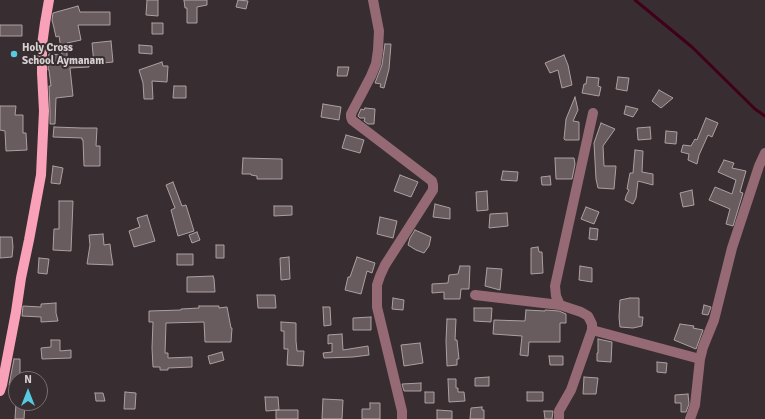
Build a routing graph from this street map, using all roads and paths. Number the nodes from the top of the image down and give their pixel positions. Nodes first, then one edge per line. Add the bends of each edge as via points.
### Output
1 (49, 0) edge
2 (373, 0) edge
3 (593, 113) dead end
4 (765, 153) edge
5 (474, 295) dead end
6 (560, 305) junction
7 (592, 330) junction
8 (700, 359) junction
9 (0, 391) edge
10 (402, 419) edge
11 (559, 419) edge
12 (690, 419) edge

1 - 9 main road via 42,46 44,111 40,175
2 - 10 street via 379,32 376,64 351,117 432,181 433,185 433,190 385,265 377,285 378,307
3 - 6 street via 555,286
4 - 8 street via 732,248 714,320
5 - 6 street
6 - 7 street via 588,316
7 - 8 street
7 - 11 street via 571,390 559,411
8 - 12 street via 695,406

